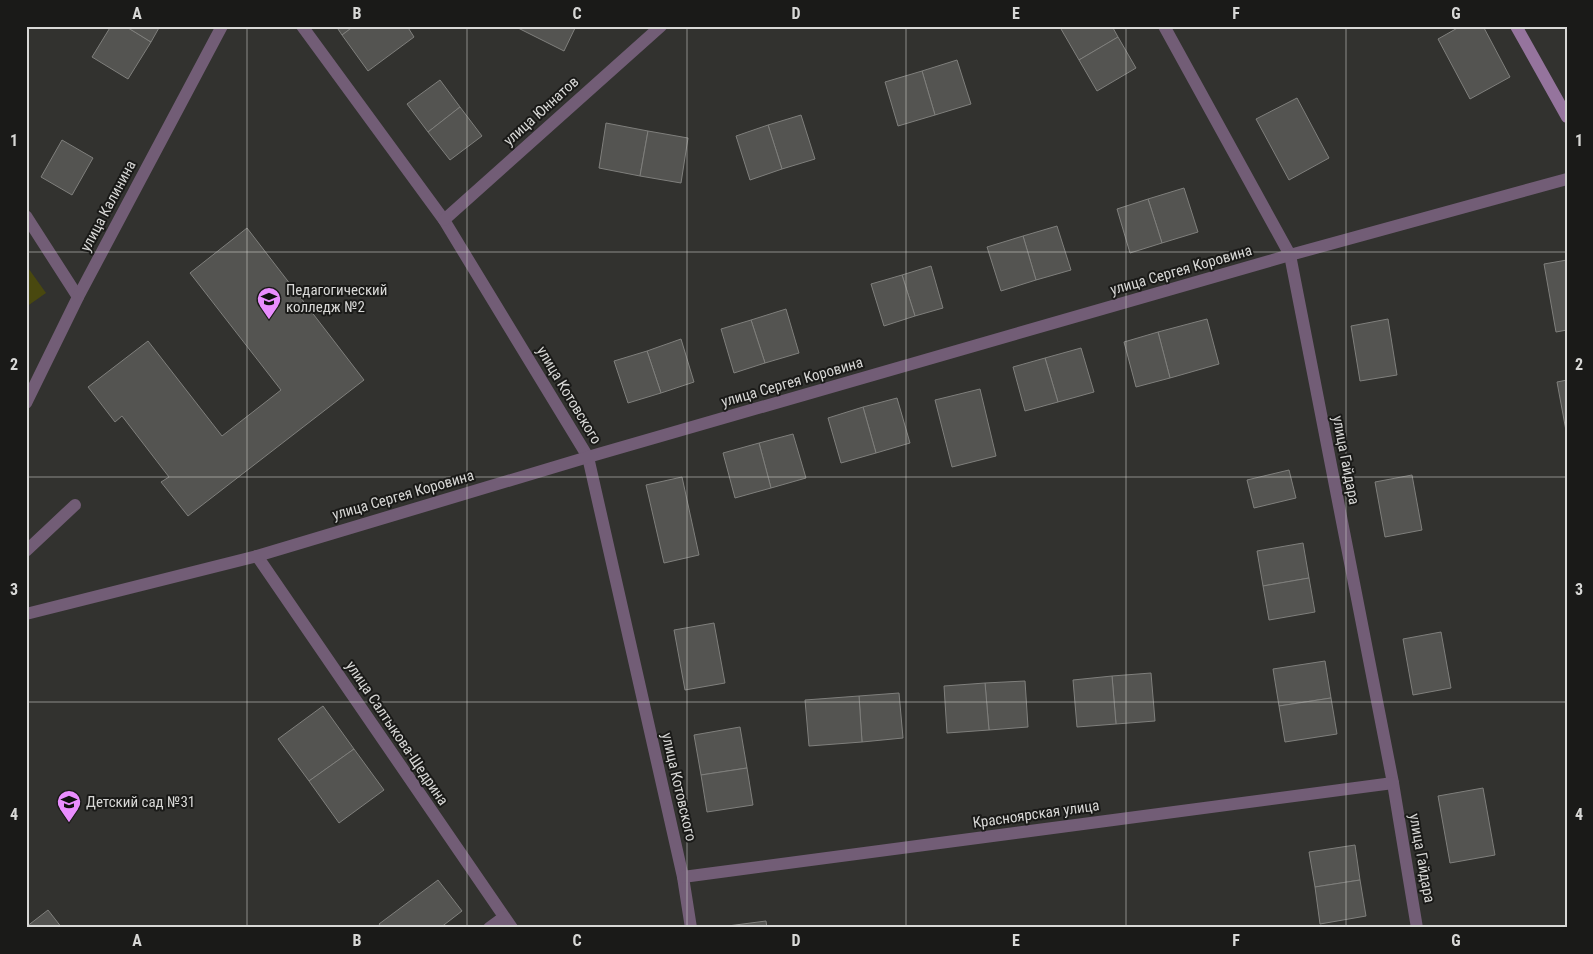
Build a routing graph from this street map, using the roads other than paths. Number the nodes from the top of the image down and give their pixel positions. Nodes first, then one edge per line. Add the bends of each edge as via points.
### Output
1 (222, 26) edge
2 (302, 26) edge
3 (661, 26) edge
4 (1164, 26) edge
5 (1516, 26) edge
6 (1567, 117) edge
7 (1567, 179) edge
8 (26, 216) edge
9 (444, 220) junction
10 (1290, 256) junction
11 (78, 297) junction
12 (26, 403) edge
13 (588, 458) junction
14 (75, 505) dead end
15 (26, 551) edge
16 (257, 556) junction
17 (26, 614) edge
18 (1393, 783) junction
19 (683, 877) junction
20 (504, 917) junction
21 (489, 928) edge
22 (512, 928) edge
23 (691, 928) edge
24 (1417, 928) edge

1 - 11 street, улица Калинина
2 - 9 street, улица Котовского
3 - 9 street, улица Юннатов
4 - 10 street, улица Гайдара
5 - 6 street
7 - 10 street, улица Сергея Коровина
8 - 11 street
9 - 13 street, улица Котовского
10 - 13 street, улица Сергея Коровина
10 - 18 street, улица Гайдара
11 - 12 street, улица Калинина
13 - 16 street, улица Сергея Коровина
13 - 19 street, улица Котовского
14 - 15 street
16 - 17 street, улица Сергея Коровина
16 - 20 street, улица Салтыкова-Щедрина
18 - 19 street, Красноярская улица
18 - 24 street, улица Гайдара
19 - 23 street, улица Котовского
20 - 21 street
20 - 22 street, улица Салтыкова-Щедрина

